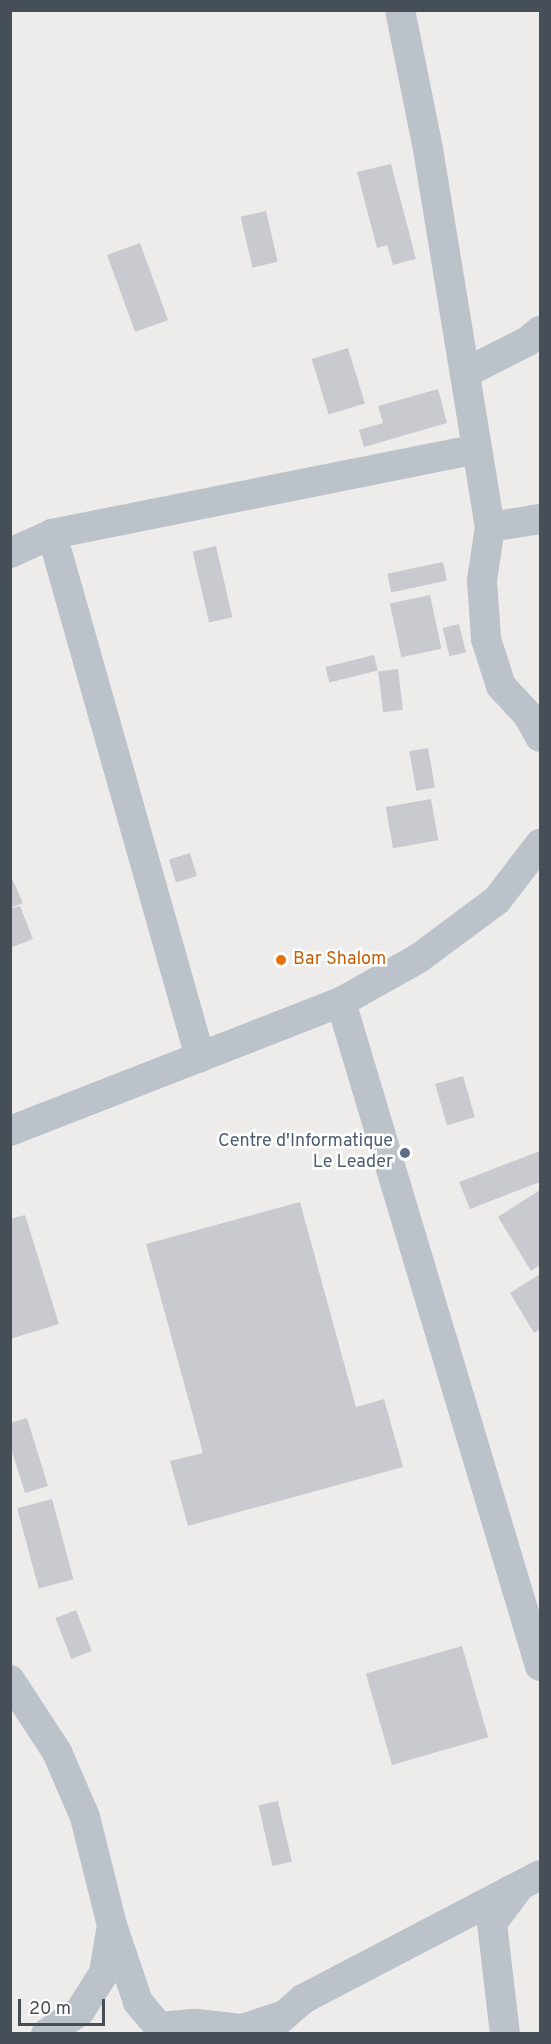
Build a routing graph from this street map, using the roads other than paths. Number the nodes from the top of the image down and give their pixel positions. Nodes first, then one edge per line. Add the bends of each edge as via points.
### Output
1 (400, 10) edge
2 (540, 331) edge
3 (465, 373) junction
4 (477, 449) junction
5 (540, 519) edge
6 (490, 527) junction
7 (52, 534) junction
8 (10, 553) edge
9 (540, 737) edge
10 (540, 844) edge
11 (341, 1002) junction
12 (200, 1057) junction
13 (10, 1131) edge
14 (540, 1666) edge
15 (10, 1680) edge
16 (530, 1880) edge
17 (112, 1925) junction
18 (273, 2028) edge
19 (46, 2034) edge
20 (505, 2034) edge

1 - 3 street via 415,73
2 - 3 street
3 - 4 street
4 - 6 street
4 - 7 street
5 - 6 street
6 - 9 street via 482,580 486,639 501,686 528,715
7 - 8 street
7 - 12 street
10 - 11 street via 497,900 419,958
11 - 12 street
11 - 14 street
12 - 13 street
15 - 17 street via 57,1752 85,1817
16 - 18 street via 303,1999
16 - 20 street via 492,1923
17 - 18 street via 138,2002 159,2027 196,2024
17 - 19 street via 104,1973 80,2011

